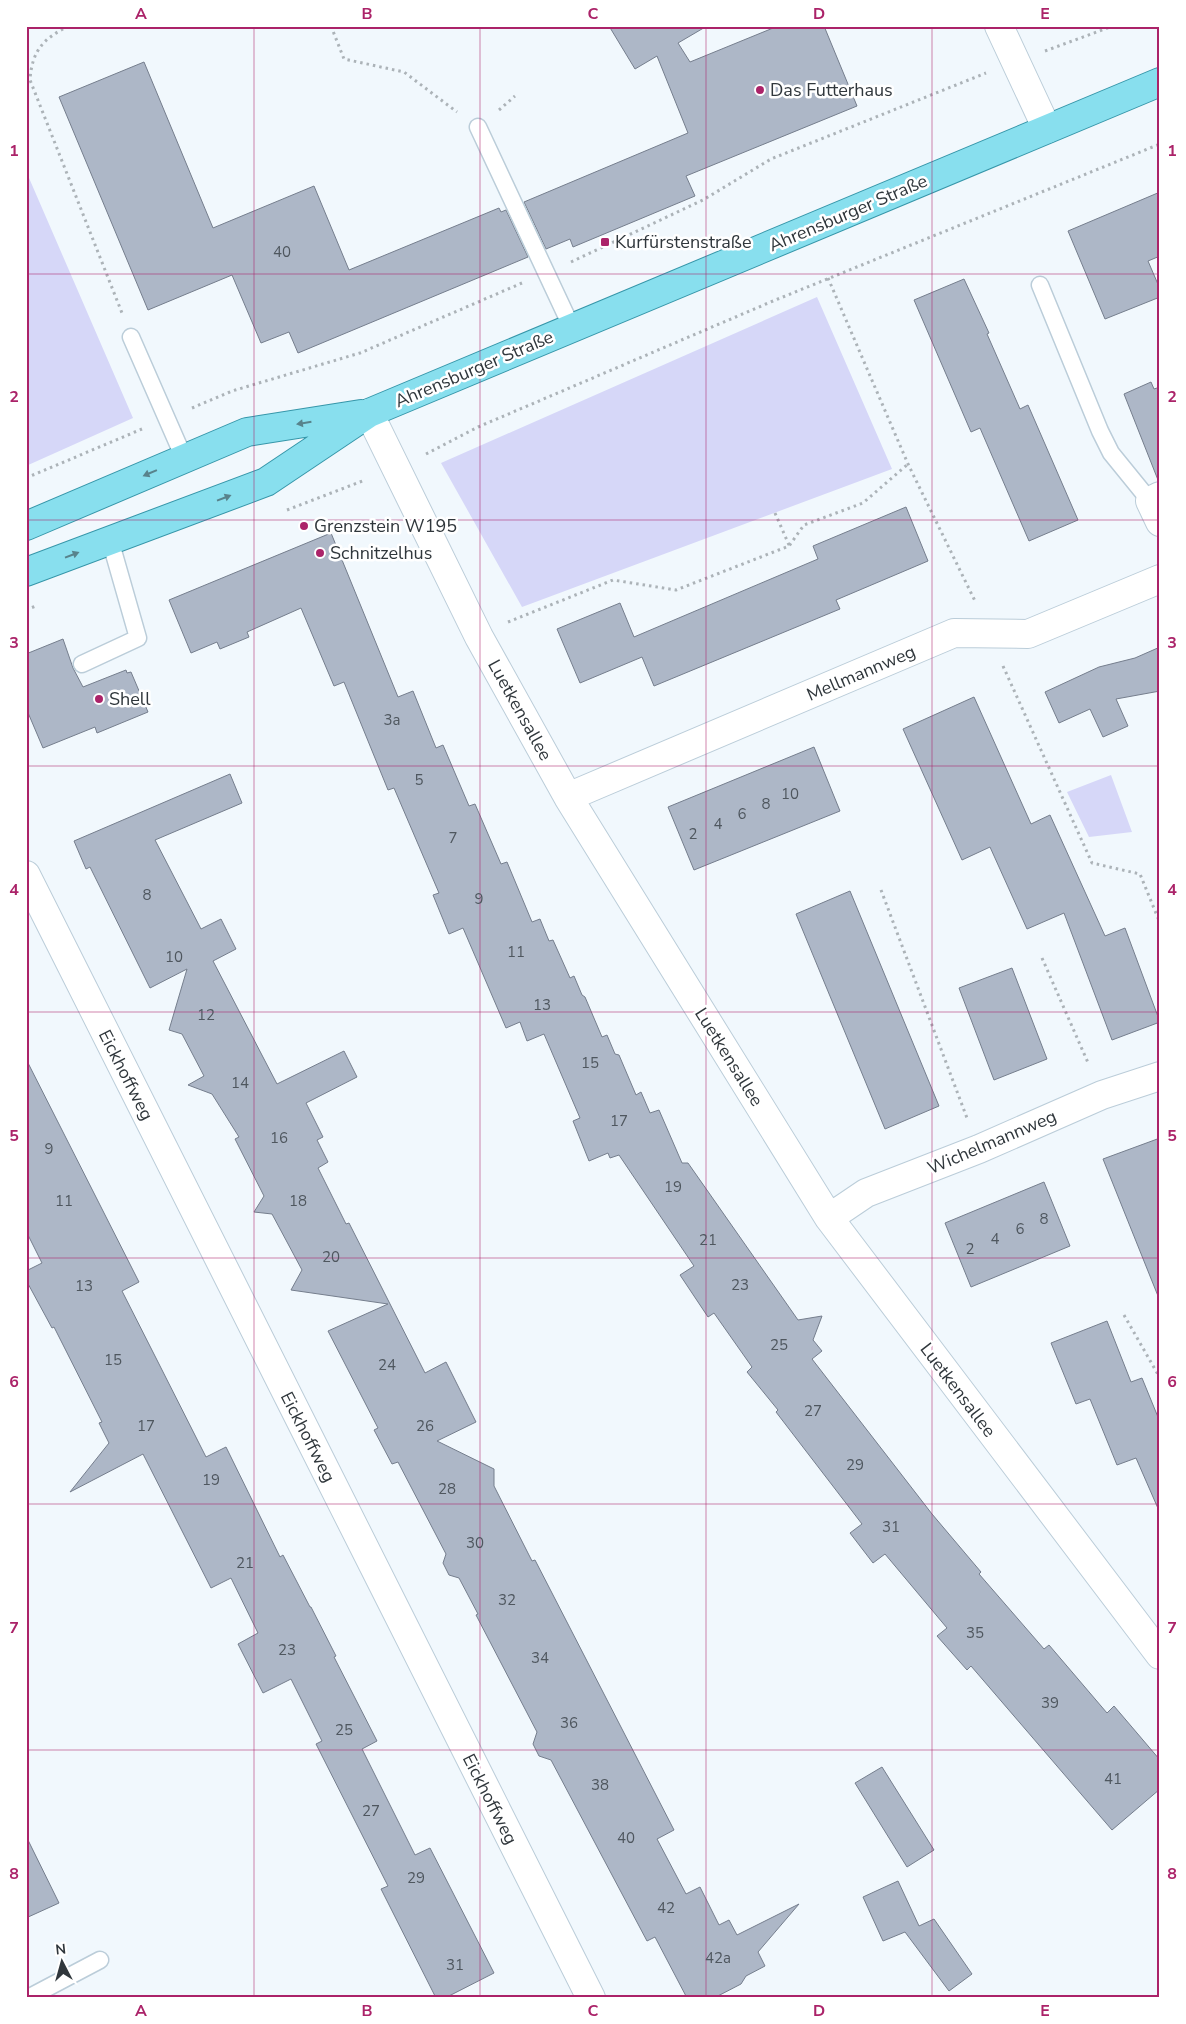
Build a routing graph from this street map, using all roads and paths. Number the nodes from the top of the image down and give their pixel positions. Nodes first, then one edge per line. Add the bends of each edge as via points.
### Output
1 (70, 26) edge
2 (331, 26) edge
3 (999, 26) edge
4 (1160, 82) edge
5 (515, 96) dead end
6 (478, 128) junction
7 (1047, 129) junction
8 (1160, 144) edge
9 (1040, 286) dead end
10 (572, 328) junction
11 (131, 337) joint
12 (370, 413) junction
13 (184, 458) junction
14 (908, 464) dead end
15 (397, 468) junction
16 (1156, 507) edge
17 (774, 512) dead end
18 (278, 513) dead end
19 (26, 526) edge
20 (110, 540) junction
21 (789, 546) junction
22 (26, 572) edge
23 (1160, 578) edge
24 (43, 603) dead end
25 (26, 610) edge
26 (508, 622) dead end
27 (82, 664) dead end
28 (568, 797) junction
29 (26, 875) edge
30 (881, 890) dead end
31 (1042, 958) dead end
32 (1160, 1076) edge
33 (1102, 1095) junction
34 (979, 1149) junction
35 (829, 1218) junction
36 (1124, 1315) dead end
37 (1160, 1378) edge
38 (1160, 1655) edge
39 (100, 1960) dead end
40 (28, 1998) edge
41 (591, 1998) edge

1 - 11 path via 41,44 31,64 30,80
2 - 6 path via 344,59 404,72
3 - 7 street
4 - 7 main road, Ahrensburger Straße
5 - 6 path
6 - 10 lane
7 - 10 main road, Ahrensburger Straße
8 - 15 path via 772,301 478,427
9 - 16 lane via 1108,446
10 - 12 main road, Ahrensburger Straße
11 - 13 lane
12 -> 13 main road, Ahrensburger Straße via 247,432
12 - 15 street, Luetkensallee
20 -> 12 main road, Ahrensburger Straße via 266,482
13 -> 19 main road, Ahrensburger Straße
14 - 21 path via 863,503 804,525
15 - 18 path
15 - 28 street, Luetkensallee via 479,637
17 - 21 path
22 -> 20 main road, Ahrensburger Straße
20 - 27 lane via 138,638
21 - 26 path via 676,590 613,580
23 - 28 street, Mellmannweg via 1028,634 954,634
24 - 25 path
28 - 35 street, Luetkensallee
29 - 41 street, Eickhoffweg
30 - 34 path
31 - 33 path
32 - 33 street, Wichelmannweg
33 - 34 street, Wichelmannweg
34 - 35 street, Wichelmannweg via 866,1192
35 - 38 street, Luetkensallee
36 - 37 path
39 - 40 lane

